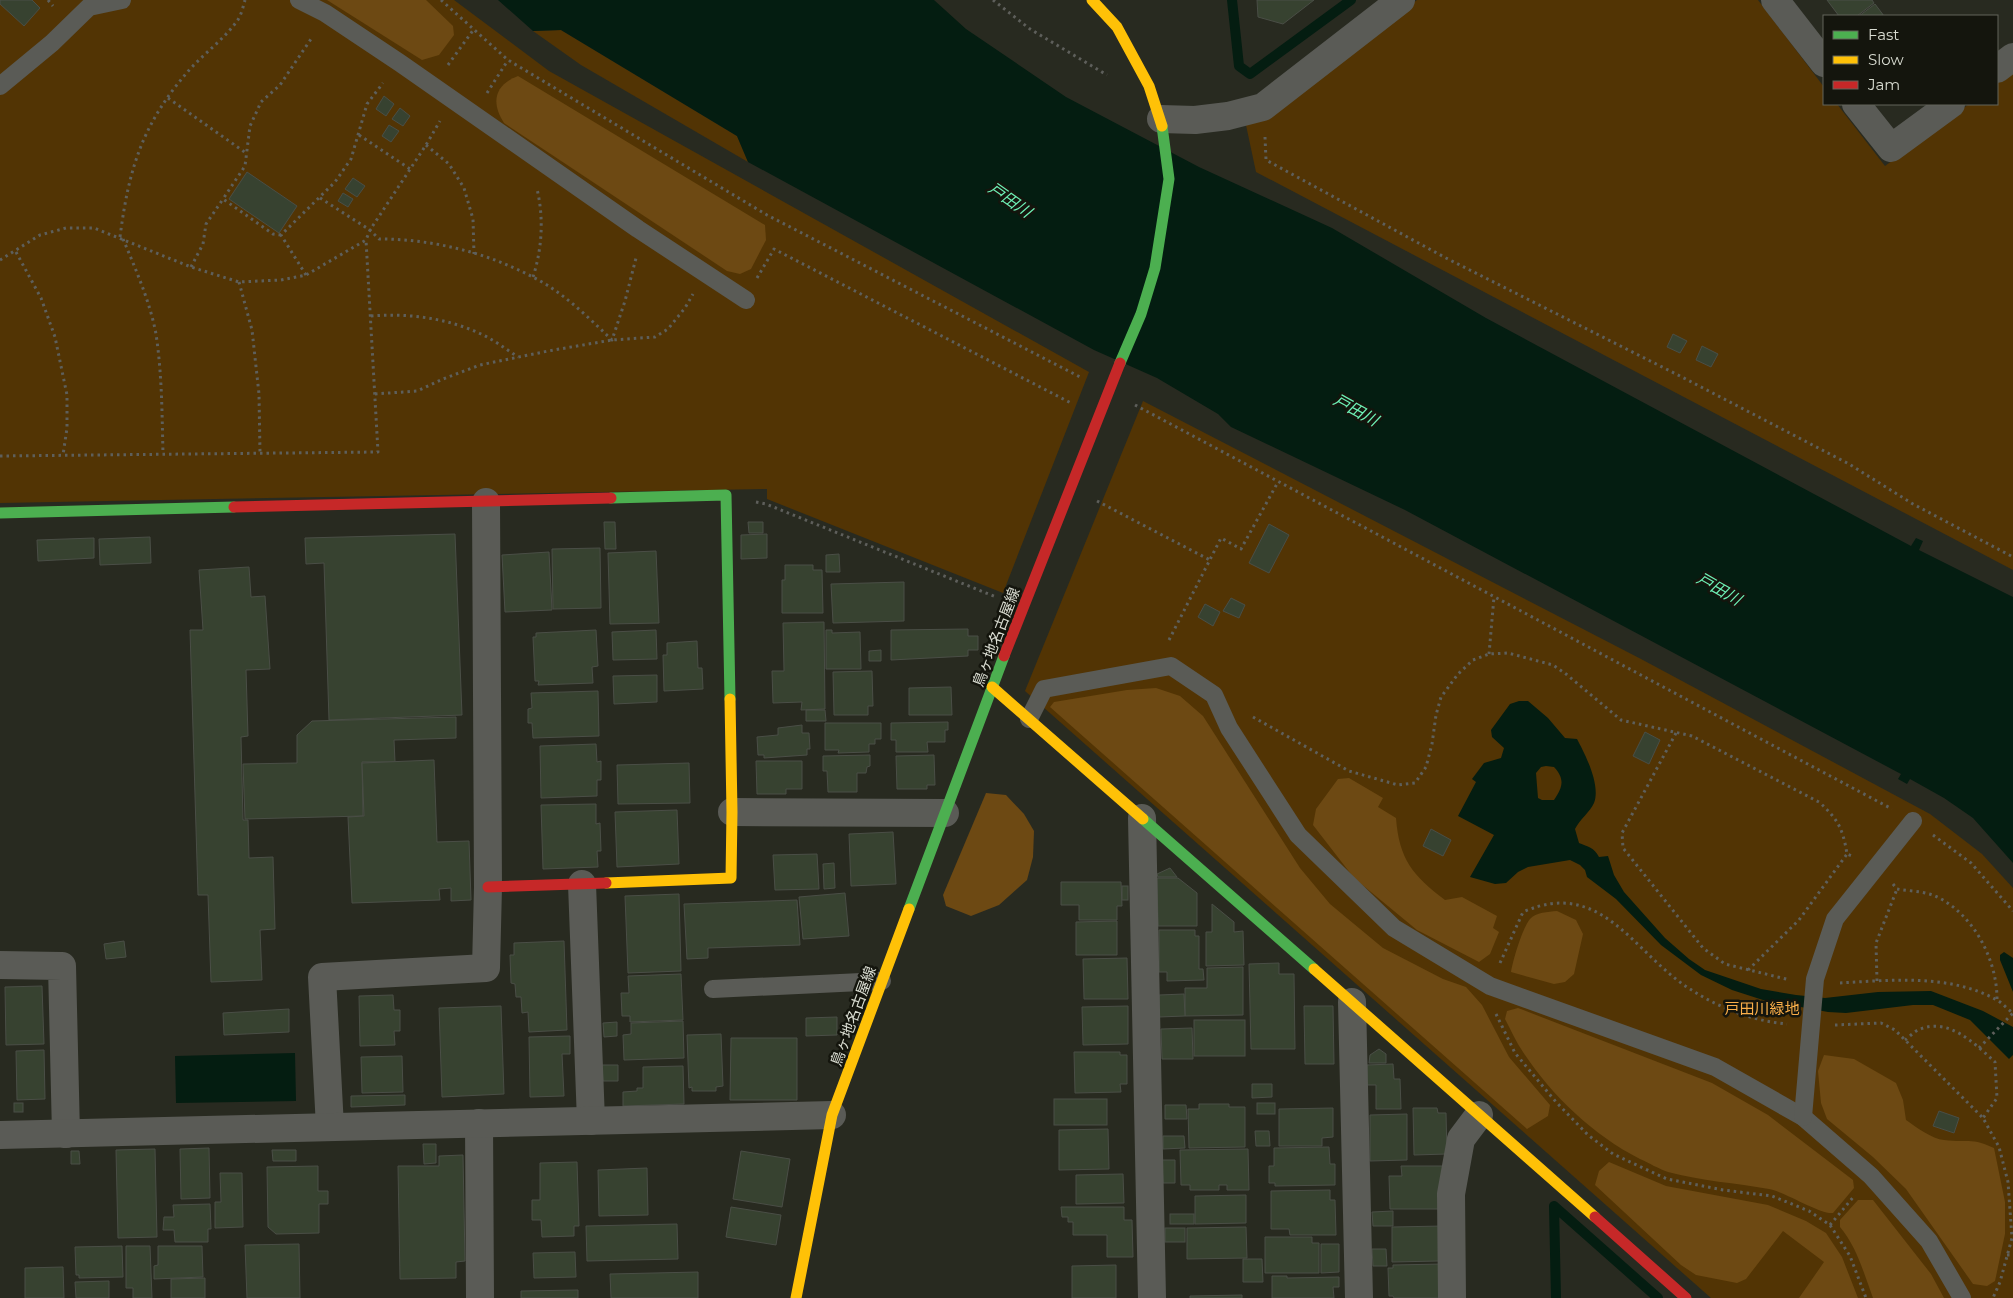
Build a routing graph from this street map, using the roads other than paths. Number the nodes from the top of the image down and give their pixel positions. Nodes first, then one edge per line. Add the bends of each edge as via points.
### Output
1 (122, 0) edge
2 (299, 0) edge
3 (1092, 0) edge
4 (1401, 0) edge
5 (1775, 0) edge
6 (2013, 57) edge
7 (1823, 62) edge
8 (1998, 69) edge
9 (0, 86) edge
10 (1857, 105) edge
11 (1950, 105) edge
12 (1160, 118) junction
13 (746, 300) road end
14 (486, 502) junction
15 (0, 513) edge
16 (992, 687) junction
17 (1029, 719) junction
18 (732, 812) junction
19 (945, 813) junction
20 (1142, 818) junction
21 (1913, 821) road end
22 (582, 884) junction
23 (488, 888) junction
24 (0, 965) edge
25 (882, 981) junction
26 (713, 989) dead end
27 (1352, 1002) junction
28 (1479, 1114) junction
29 (832, 1115) junction
30 (1803, 1117) junction
31 (591, 1121) junction
32 (479, 1123) junction
33 (330, 1127) junction
34 (66, 1134) junction
35 (0, 1135) edge
36 (480, 1298) edge
37 (796, 1298) edge
38 (1152, 1298) edge
39 (1360, 1298) edge
40 (1452, 1298) edge
41 (1686, 1298) edge
42 (1962, 1298) edge

1 - 9 lane via 89,7
2 - 13 lane via 325,13 400,63 528,154
3 - 12 street, 鳥ヶ地名古屋線 via 1117,27 1148,86
4 - 12 street via 1263,107 1195,120
5 - 7 street
6 - 8 street
10 - 11 street via 1891,148
12 - 16 street, 鳥ヶ地名古屋線 via 1169,179 1156,268 1141,314
14 - 15 street
14 - 18 street via 726,495
14 - 23 street
16 - 17 street
16 - 19 street, 鳥ヶ地名古屋線
17 - 20 street
17 - 30 lane via 1044,689 1171,666 1214,695 1229,728 1298,835 1394,928 1490,986 1715,1067
18 - 19 street
18 - 22 street via 731,878
19 - 25 street, 鳥ヶ地名古屋線
20 - 27 street
20 - 38 street
21 - 30 lane via 1835,919 1815,985
22 - 23 street
22 - 31 street
23 - 33 street via 486,968 322,977
24 - 34 street via 62,966
25 - 26 lane
25 - 29 street, 鳥ヶ地名古屋線
27 - 28 street
27 - 39 street
28 - 40 street via 1461,1139 1451,1194
28 - 41 street
29 - 31 street
29 - 37 street, 鳥ヶ地名古屋線
30 - 42 lane via 1871,1176 1929,1241
31 - 32 street
32 - 33 street
32 - 36 street
33 - 34 street
34 - 35 street

